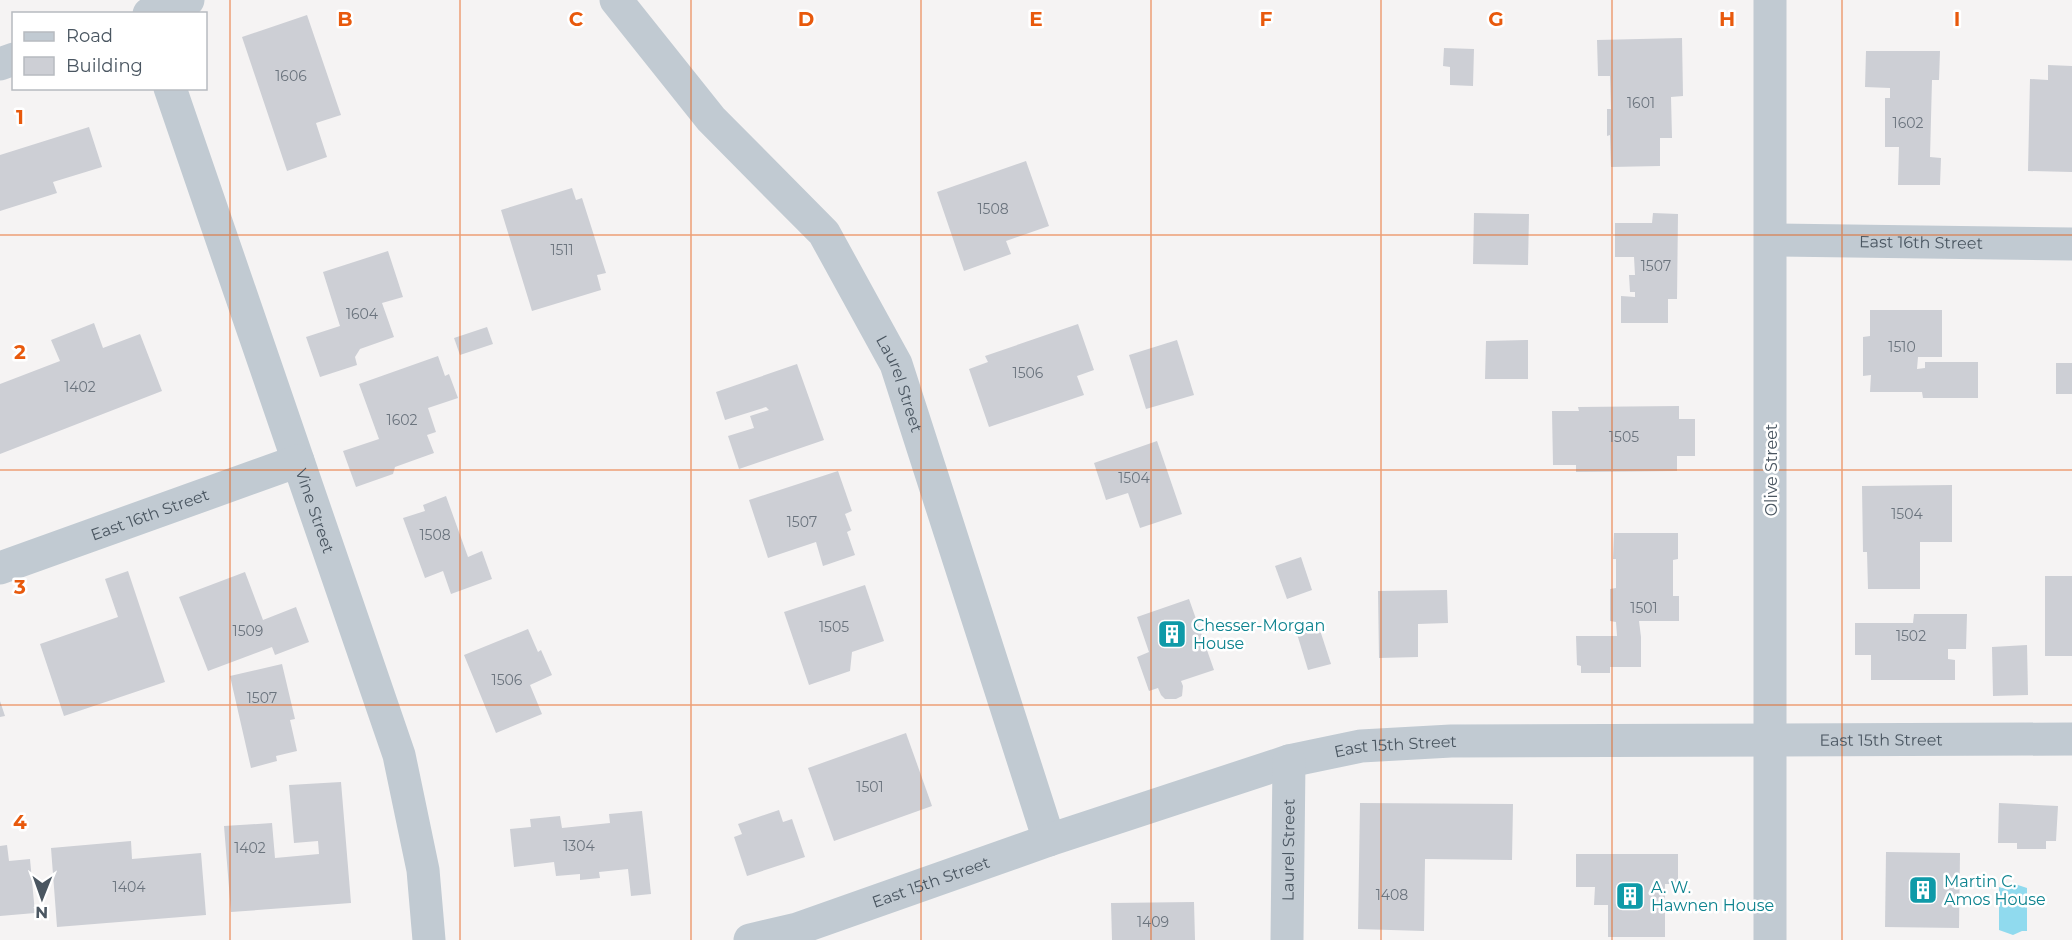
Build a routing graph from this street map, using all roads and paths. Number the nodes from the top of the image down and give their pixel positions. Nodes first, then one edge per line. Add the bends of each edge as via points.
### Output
1 (188, 0) edge
2 (616, 0) edge
3 (1770, 0) edge
4 (153, 12) edge
5 (171, 90) edge
6 (1771, 240) junction
7 (2072, 244) edge
8 (298, 461) junction
9 (0, 568) edge
10 (2072, 739) edge
11 (1771, 740) junction
12 (1289, 761) junction
13 (1049, 840) junction
14 (797, 935) edge
15 (429, 940) edge
16 (750, 940) edge
17 (1287, 940) edge
18 (1770, 940) edge

1 - 4 street
2 - 13 street, Laurel Street via 711,119 824,233 896,364
3 - 6 street, Olive Street
5 - 8 street, Vine Street
6 - 7 street, East 16th Street
6 - 11 street, Olive Street
8 - 9 street, East 16th Street
8 - 15 street, Vine Street via 399,755 423,870
10 - 11 street, East 15th Street
11 - 12 street, East 15th Street via 1451,741 1361,746
11 - 18 street, Olive Street
12 - 13 street, East 15th Street
12 - 17 street, Laurel Street
13 - 14 street, East 15th Street
14 - 16 street, East 15th Street

